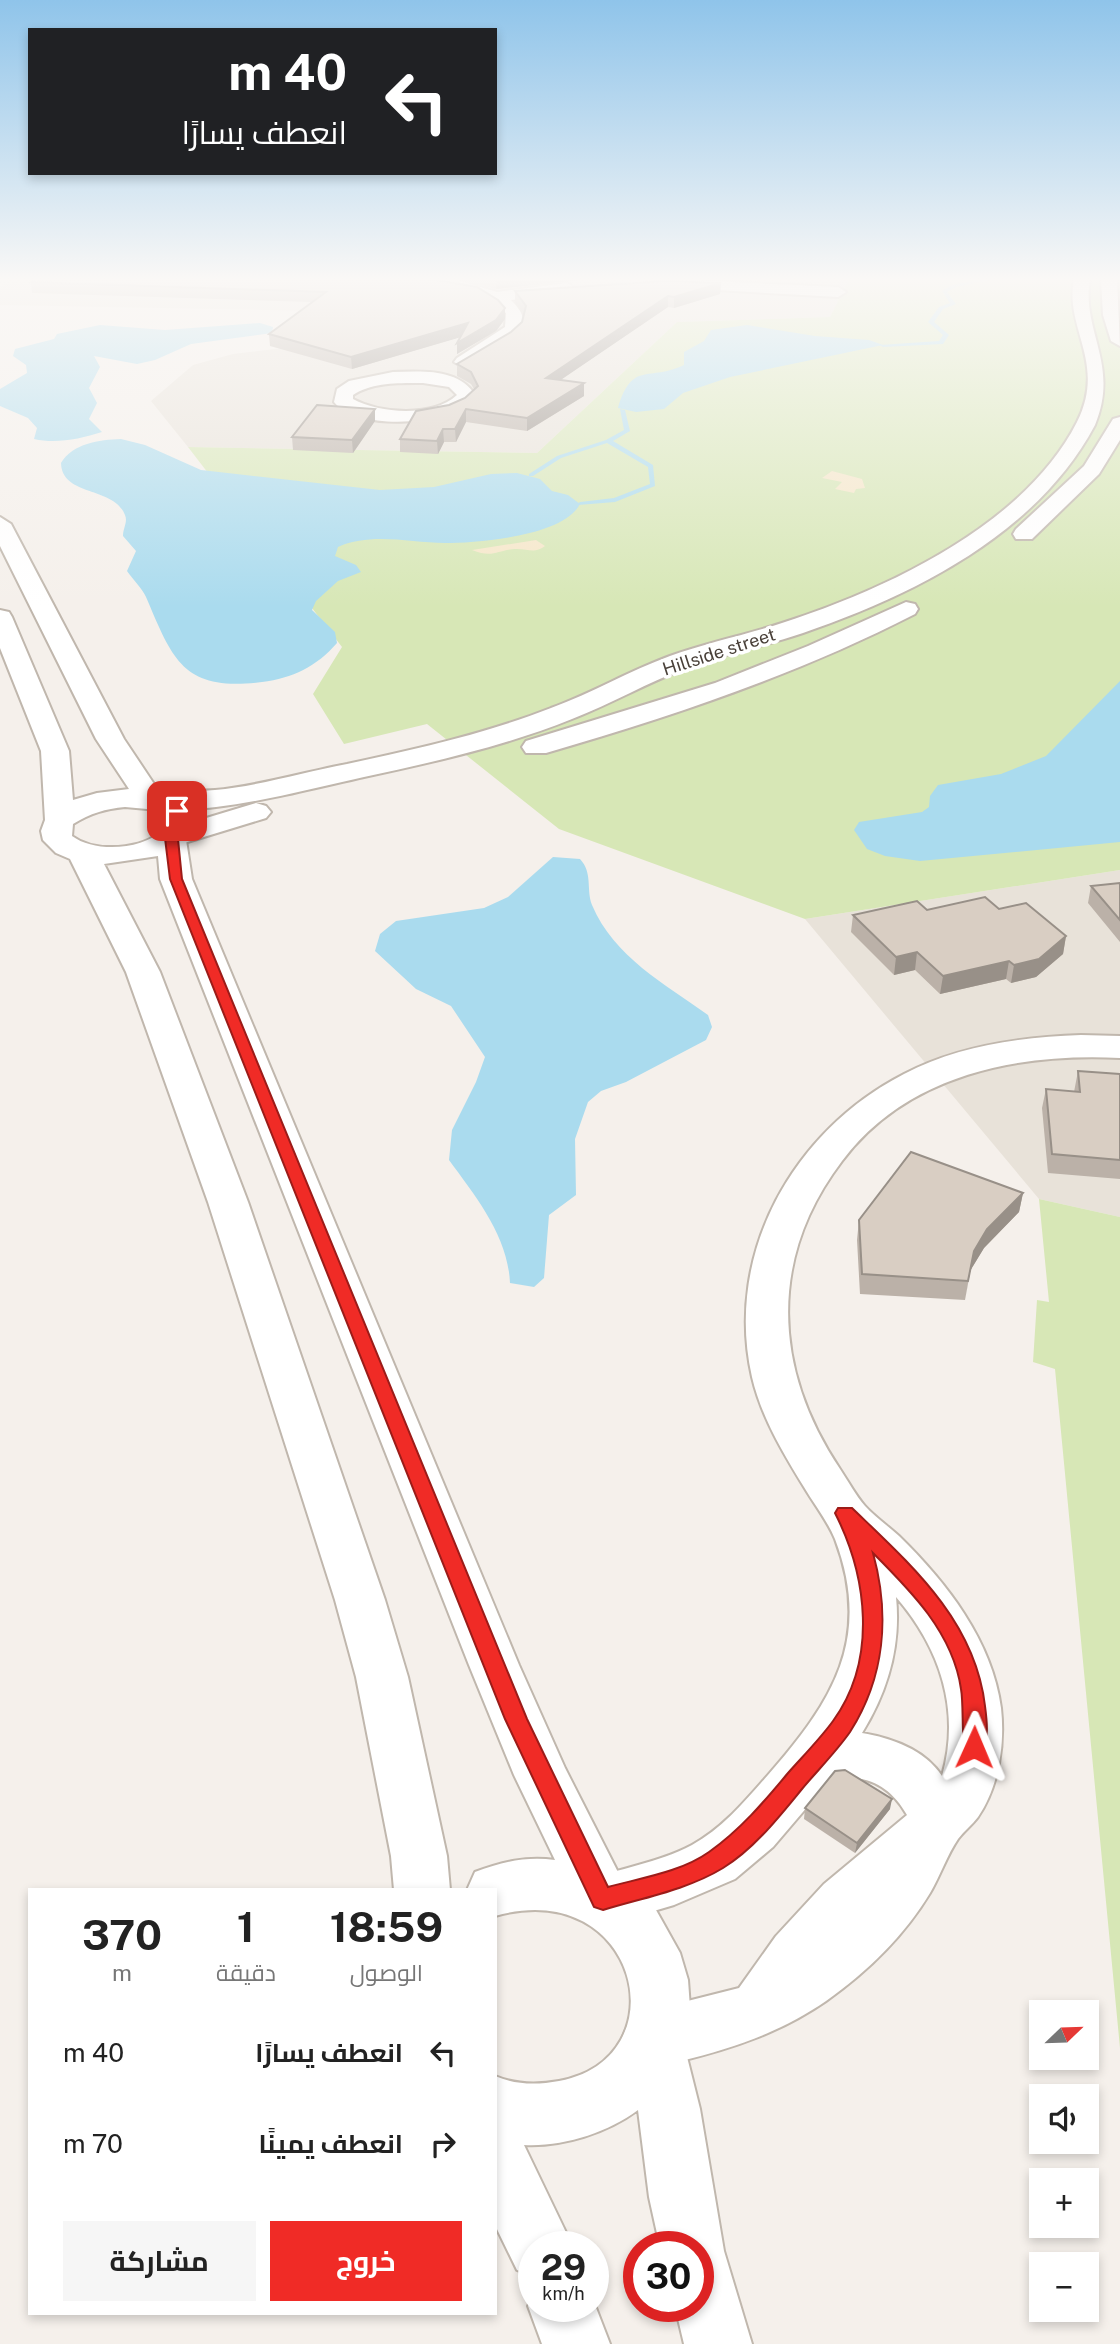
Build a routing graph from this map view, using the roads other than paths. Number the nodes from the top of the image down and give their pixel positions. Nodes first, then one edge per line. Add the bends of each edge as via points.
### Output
1 (352, 388) edge
2 (462, 388) edge
3 (1095, 388) edge
4 (1120, 423) edge
5 (0, 524) edge
6 (0, 617) edge
7 (678, 662) junction
8 (732, 686) junction
9 (150, 799) junction
10 (72, 837) junction
11 (171, 838) junction
12 (1120, 1047) edge
13 (845, 1513) junction
14 (816, 1759) junction
15 (938, 1822) junction
16 (422, 1888) edge
17 (497, 1890) edge
18 (603, 1900) junction
19 (652, 2039) junction
20 (497, 2107) edge
21 (497, 2158) edge
22 (532, 2231) edge
23 (689, 2231) edge
24 (568, 2322) edge
25 (712, 2322) edge
26 (576, 2344) edge
27 (718, 2344) edge

1 - 2 street via 342,397 357,409 395,415 438,412 464,401 467,392
3 - 7 street, Hillside street via 1094,403 1075,444 1039,487 984,533 876,596 805,624
4 - 8 street, Hillside street via 1079,485 1040,522 977,568 846,638
5 - 9 street via 110,739
6 - 10 street via 55,751
7 - 8 street via 721,668 733,679
7 - 9 street, Hillside street via 547,720 458,747 214,799
8 - 11 street, Hillside street via 519,752 256,813
9 - 10 street, Hillside street via 131,797 89,804
9 - 11 street via 177,811 179,829
10 - 11 street, Hillside street via 101,856 141,852
10 - 16 street via 143,972 228,1202 382,1677
11 - 18 street via 179,886 494,1665 541,1775
12 - 13 street via 999,1052 930,1075 875,1108 837,1140 791,1202 766,1281 765,1326 773,1375 790,1424
13 - 14 street via 861,1545 870,1580 874,1616 871,1653 842,1726
13 - 15 street via 937,1610 959,1647 972,1686 976,1726 972,1768 960,1797
14 - 15 street via 841,1753 892,1764 914,1779 931,1799
14 - 18 street via 761,1822 716,1860 688,1874
15 - 19 street via 918,1867 888,1908 852,1946 808,1980 759,2009
17 - 18 street via 516,1883 554,1882
18 - 19 street via 624,1913 648,1942 660,1978 660,2017
19 - 20 street via 647,2054 621,2085 584,2107 543,2116
19 - 23 street
21 - 22 street
24 - 26 street
25 - 27 street

